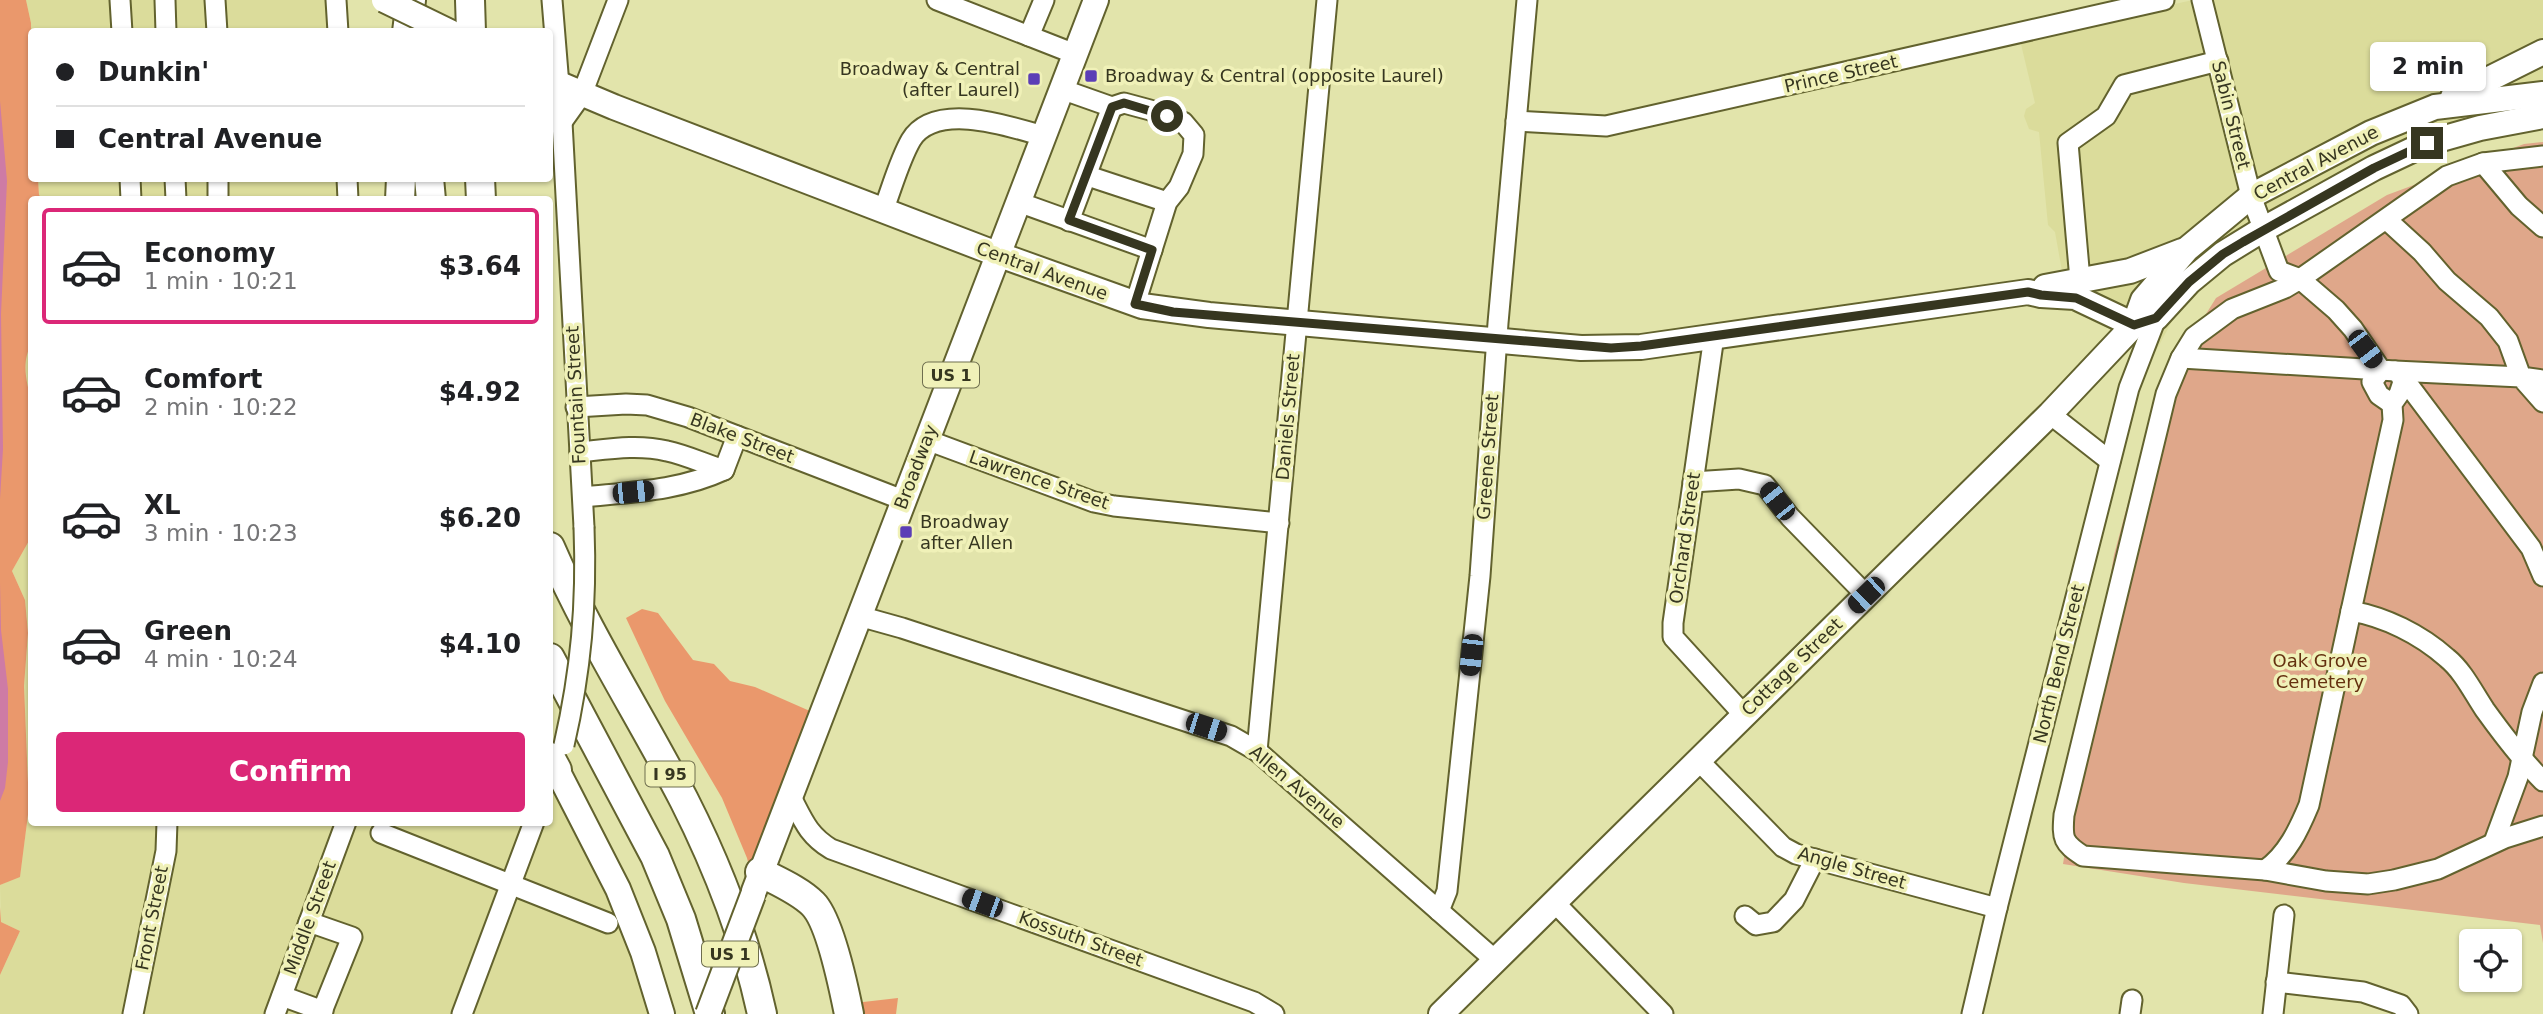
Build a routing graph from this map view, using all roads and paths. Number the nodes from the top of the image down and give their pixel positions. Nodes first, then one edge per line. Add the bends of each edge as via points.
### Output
1 (120, 0) edge
2 (165, 0) edge
3 (215, 0) edge
4 (335, 0) edge
5 (384, 0) edge
6 (411, 0) edge
7 (419, 0) edge
8 (470, 0) edge
9 (552, 0) edge
10 (618, 0) edge
11 (937, 0) edge
12 (1044, 0) edge
13 (1096, 0) edge
14 (1327, 0) edge
15 (1527, 0) edge
16 (2164, 0) edge
17 (2202, 0) edge
18 (122, 28) edge
19 (166, 28) edge
20 (216, 28) edge
21 (338, 28) edge
22 (408, 28) edge
23 (421, 28) edge
24 (442, 28) edge
25 (471, 28) edge
26 (553, 28) edge
27 (1028, 36) junction
28 (553, 41) edge
29 (2543, 52) edge
30 (1075, 54) junction
31 (2218, 61) junction
32 (554, 82) edge
33 (1061, 89) junction
34 (582, 94) junction
35 (2543, 94) edge
36 (1112, 107) junction
37 (2435, 107) junction
38 (2543, 116) edge
39 (1516, 121) junction
40 (562, 122) junction
41 (1043, 136) junction
42 (2543, 156) edge
43 (2483, 163) junction
44 (1088, 176) junction
45 (2251, 196) junction
46 (1018, 202) junction
47 (1167, 202) junction
48 (883, 211) junction
49 (1069, 220) junction
50 (2387, 220) junction
51 (2543, 227) edge
52 (2262, 230) junction
53 (2187, 249) junction
54 (1152, 250) junction
55 (997, 254) junction
56 (2301, 279) junction
57 (2081, 280) junction
58 (2028, 292) junction
59 (1135, 304) junction
60 (2145, 321) junction
61 (1296, 322) junction
62 (1714, 336) junction
63 (1497, 340) junction
64 (2181, 358) junction
65 (2393, 373) junction
66 (2521, 377) junction
67 (2543, 380) edge
68 (2543, 402) edge
69 (2392, 404) junction
70 (576, 407) junction
71 (2050, 414) junction
72 (737, 436) junction
73 (926, 440) junction
74 (580, 452) junction
75 (2110, 461) junction
76 (724, 470) junction
77 (1693, 482) junction
78 (583, 497) junction
79 (903, 500) junction
80 (1279, 523) junction
81 (553, 554) edge
82 (2543, 576) edge
83 (1866, 595) junction
84 (2351, 611) junction
85 (859, 616) junction
86 (553, 664) edge
87 (2543, 683) edge
88 (1744, 715) junction
89 (1257, 751) junction
90 (2521, 758) junction
91 (1699, 761) junction
92 (555, 764) edge
93 (2543, 781) edge
94 (791, 797) junction
95 (167, 826) edge
96 (345, 826) edge
97 (532, 826) edge
98 (2543, 826) edge
99 (381, 833) dead end
100 (2494, 842) junction
101 (1815, 859) junction
102 (2265, 870) junction
103 (756, 884) junction
104 (510, 886) junction
105 (1555, 903) junction
106 (1997, 908) junction
107 (1439, 911) junction
108 (2284, 915) dead end
109 (1745, 916) dead end
110 (309, 922) junction
111 (608, 923) dead end
112 (1496, 961) junction
113 (2276, 982) junction
114 (279, 1005) edge
115 (322, 1012) edge
116 (132, 1014) edge
117 (462, 1014) edge
118 (662, 1014) edge
119 (709, 1014) edge
120 (762, 1014) edge
121 (849, 1014) edge
122 (1274, 1014) edge
123 (1441, 1014) edge
124 (1663, 1014) edge
125 (1972, 1014) edge
126 (2273, 1014) edge
127 (2408, 1014) edge

1 - 18 street
2 - 19 street
3 - 20 street
4 - 21 street
5 - 24 main road, bridge
6 - 22 highway
7 - 23 highway
8 - 25 highway
9 - 26 street, Fountain Street
10 - 34 street
11 - 27 street
12 - 27 street
13 - 30 main road, Broadway / US 1
14 - 61 street, Daniels Street
15 - 39 street, Greene Street
16 - 39 street, Prince Street via 1606,127
17 - 31 street, Sabin Street
27 - 30 street
28 - 32 street, Fountain Street
29 - 37 main road
30 - 33 main road, Broadway / US 1
31 - 45 street, Sabin Street
31 - 57 street via 2124,85 2106,116 2068,143
32 - 34 main road, Central Avenue
32 - 40 street, Fountain Street
33 - 36 street
33 - 41 main road, Broadway / US 1
34 - 40 street
34 - 48 main road, Central Avenue
35 - 37 main road, Central Avenue
36 - 44 street
36 - 47 street via 1124,103 1150,110 1183,122 1194,135 1189,165
37 - 45 main road, Central Avenue via 2371,132
38 - 52 main road, Central Avenue via 2427,143
39 - 63 street, Greene Street
40 - 70 street, Fountain Street
41 - 46 main road, Broadway / US 1
41 - 48 street via 978,121 926,124 912,139
42 - 43 street
43 - 50 street via 2447,176
43 - 51 street
44 - 47 street
44 - 49 street
45 - 52 street, Sabin Street
45 - 53 main road, Central Avenue
46 - 49 street
46 - 55 main road, Broadway / US 1
47 - 54 street
48 - 55 main road, Central Avenue
49 - 54 street
50 - 56 street
50 - 66 street via 2446,281 2490,317 2508,341
52 - 56 street, Sabin Street via 2279,271
52 - 60 main road, Central Avenue via 2223,254
53 - 57 main road via 2130,271
53 - 60 main road, Cottage Street via 2143,300
54 - 59 street
55 - 59 main road, Central Avenue
55 - 73 main road, Broadway / US 1
56 - 64 street via 2232,309 2194,337
56 - 65 street, Sabin Street
57 - 58 main road
58 - 60 main road, Central Avenue via 2076,298
58 - 62 main road, Central Avenue
59 - 61 main road, Central Avenue via 1173,312
60 - 71 main road, Cottage Street
60 - 75 street, North Bend Street
61 - 63 main road, Central Avenue
61 - 80 street, Daniels Street
62 - 63 main road, Central Avenue via 1611,348
62 - 77 street, Orchard Street
63 - 107 street, Greene Street via 1480,576 1447,891
64 - 65 street
64 - 102 street via 2166,394 2063,833 2067,845 2083,856
65 - 66 street
65 - 69 street via 2399,394
65 - 69 street via 2372,382 2379,395
65 - 82 street, Sabin Street via 2531,548
66 - 67 street
66 - 68 street
69 - 84 street via 2393,420
70 - 72 street, Blake Street via 647,405
70 - 74 street, Fountain Street
71 - 75 street
71 - 83 main road, Cottage Street
72 - 76 street
72 - 79 street, Blake Street
73 - 79 main road, Broadway / US 1
73 - 80 street, Lawrence Street via 1094,502
74 - 76 street via 649,448
74 - 78 street, Fountain Street
75 - 106 street, North Bend Street
76 - 78 street via 658,490
77 - 83 street via 1739,479 1765,485
77 - 88 street, Orchard Street via 1673,637
78 - 92 street, Fountain Street, bridge via 586,597 580,668
79 - 85 main road, Broadway / US 1
80 - 89 street, Daniels Street
81 - 120 highway, I 95 via 580,613 700,833 739,932
83 - 88 main road, Cottage Street
84 - 90 street via 2396,625 2448,658
84 - 102 street via 2309,806 2285,851
85 - 89 street, Allen Avenue via 1231,736
85 - 94 main road, Broadway / US 1
86 - 119 highway, I 95 via 655,856 681,919
87 - 90 street
88 - 91 main road, Cottage Street
89 - 107 street, Allen Avenue
90 - 93 street
90 - 100 street
91 - 101 street, Angle Street via 1783,847
91 - 105 main road, Cottage Street
92 - 118 main road via 618,889
94 - 103 main road, Broadway / US 1
94 - 122 street, Kossuth Street via 816,840 831,849 1254,1002
95 - 116 street, Front Street via 166,851
96 - 110 street, Middle Street
97 - 104 street
98 - 100 street
99 - 104 street
100 - 102 street via 2438,869 2368,884
101 - 106 street, Angle Street
101 - 109 street via 1794,900 1773,922 1756,925
103 - 119 main road, Broadway / US 1, bridge
103 - 121 highway via 803,896 819,911
104 - 111 street
104 - 117 street
105 - 112 main road, Cottage Street
105 - 124 street
106 - 125 street, North Bend Street
107 - 112 street, Allen Avenue
108 - 113 street
110 - 114 street, Middle Street
110 - 115 street via 352,937
112 - 123 main road, Cottage Street
113 - 126 street
113 - 127 street via 2363,992 2401,1005
114 - 115 street

